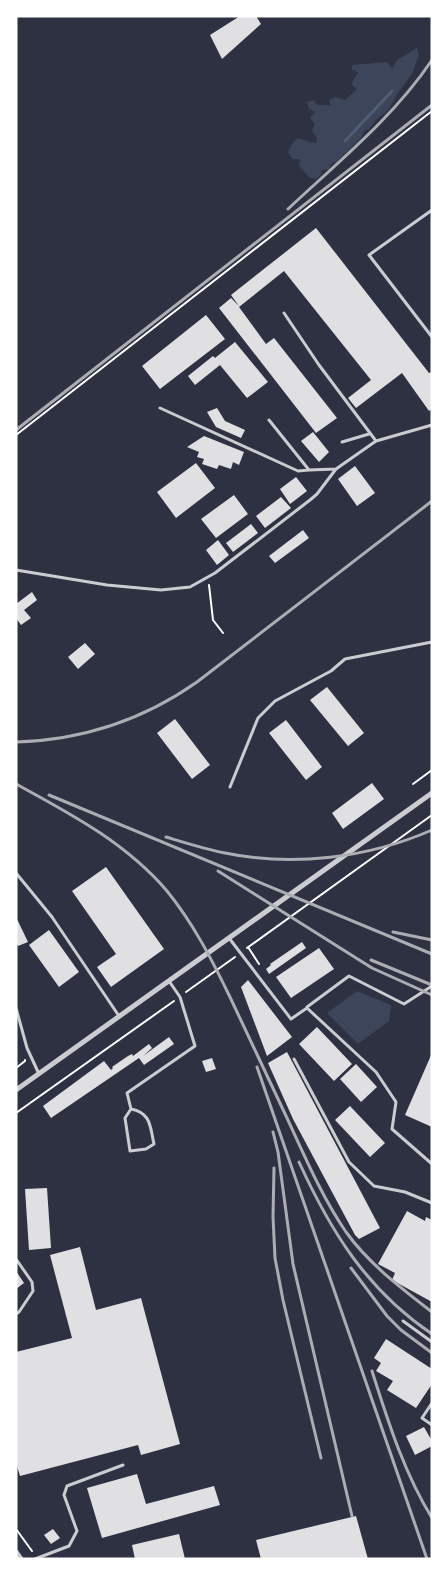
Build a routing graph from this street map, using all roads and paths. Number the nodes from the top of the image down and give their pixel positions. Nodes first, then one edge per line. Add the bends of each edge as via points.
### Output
1 (432, 111) edge
2 (432, 210) edge
3 (284, 313) dead end
4 (432, 338) edge
5 (160, 408) dead end
6 (269, 420) dead end
7 (432, 425) edge
8 (370, 434) junction
9 (16, 435) edge
10 (376, 441) junction
11 (342, 442) dead end
12 (309, 470) junction
13 (336, 470) junction
14 (16, 570) edge
15 (208, 578) junction
16 (223, 633) dead end
17 (432, 642) edge
18 (432, 770) edge
19 (413, 784) dead end
20 (230, 787) dead end
21 (432, 793) edge
22 (432, 815) edge
23 (16, 873) edge
24 (228, 938) junction
25 (248, 947) junction
26 (240, 953) junction
27 (261, 968) dead end
28 (168, 981) junction
29 (432, 986) edge
30 (180, 997) junction
31 (16, 1008) edge
32 (307, 1008) junction
33 (119, 1016) junction
34 (294, 1059) dead end
35 (39, 1074) junction
36 (17, 1087) edge
37 (131, 1109) junction
38 (16, 1113) edge
39 (432, 1164) edge
40 (432, 1204) edge
41 (16, 1259) edge
42 (16, 1314) edge
43 (403, 1321) dead end
44 (432, 1342) edge
45 (432, 1403) edge
46 (432, 1425) edge
47 (122, 1465) dead end
48 (16, 1529) edge
49 (16, 1552) edge
50 (36, 1558) edge
51 (21, 1559) edge

1 - 9 path
2 - 4 lane via 369,255
3 - 8 lane
5 - 12 lane via 298,471
6 - 12 lane
7 - 10 lane
8 - 10 lane
8 - 11 lane
10 - 13 lane
12 - 13 lane
13 - 15 lane via 310,500
14 - 15 lane via 161,590 190,587
15 - 16 path via 213,620
17 - 20 lane via 345,659 331,671 275,701 258,718
18 - 19 path
21 - 24 street
22 - 25 path
23 - 33 lane via 52,917
24 - 26 lane
24 - 28 street
25 - 26 path
25 - 27 path
26 - 30 path
26 - 32 lane via 291,1019
28 - 30 lane
28 - 33 street
29 - 32 lane via 404,1004 349,976
30 - 37 lane via 195,1046 127,1093
30 - 38 path
31 - 35 lane via 27,1048
32 - 39 lane via 376,1072 396,1102 392,1129
33 - 35 street
34 - 40 lane via 350,1162 374,1186 405,1192
35 - 36 street
37 - 37 lane via 125,1118 130,1151 146,1149 154,1144 148,1119 140,1111
41 - 42 lane via 32,1282 34,1291
43 - 44 lane
45 - 46 lane via 422,1418
47 - 50 lane via 68,1486 64,1495 76,1531 69,1546
48 - 50 path
49 - 51 street

